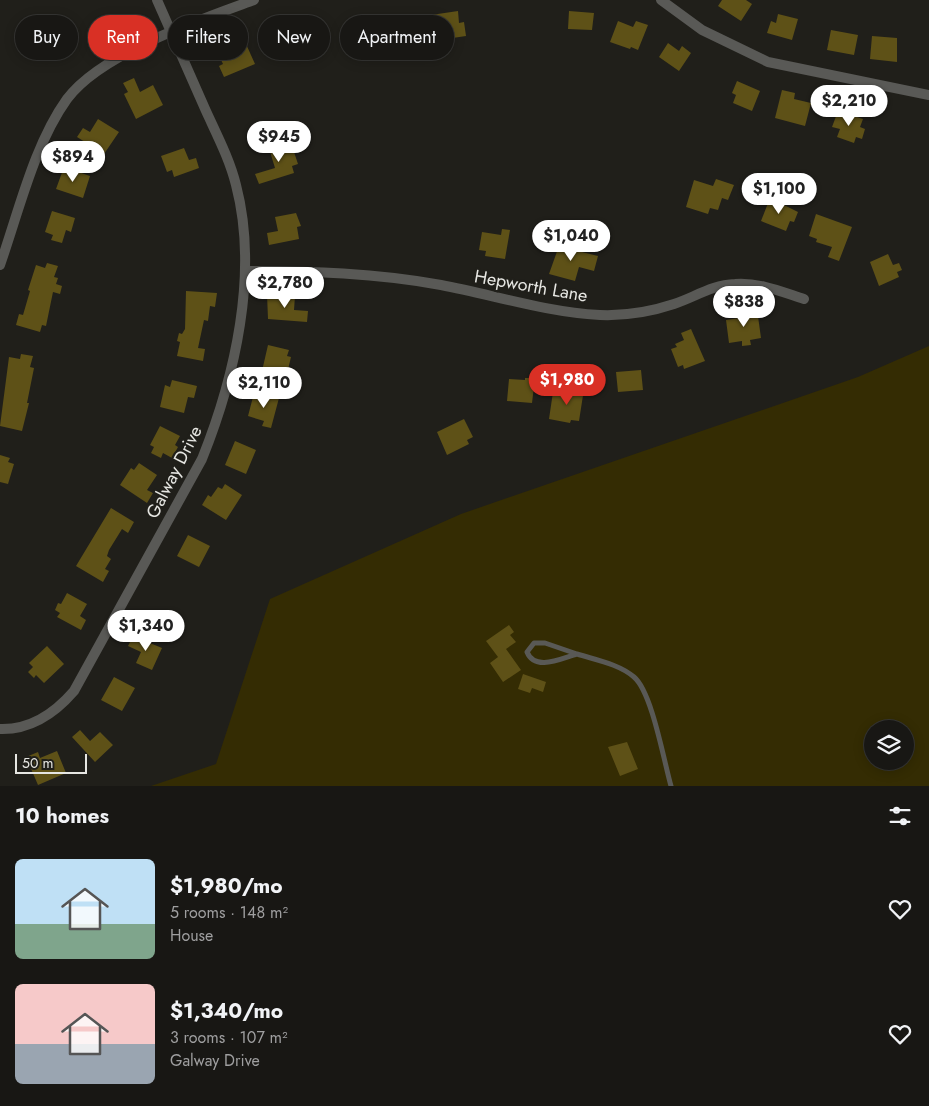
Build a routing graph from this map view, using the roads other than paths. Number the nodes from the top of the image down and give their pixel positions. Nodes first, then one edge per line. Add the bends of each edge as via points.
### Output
1 (157, 0) edge
2 (254, 0) edge
3 (661, 0) edge
4 (214, 15) edge
5 (168, 24) edge
6 (168, 35) edge
7 (184, 60) edge
8 (929, 95) edge
9 (0, 265) edge
10 (245, 271) junction
11 (804, 299) dead end
12 (578, 654) junction
13 (0, 729) edge
14 (671, 786) edge

1 - 5 street, Galway Drive
2 - 4 street
3 - 8 street via 702,30 768,62
6 - 9 street via 122,54 69,97 43,140
7 - 10 street, Galway Drive via 236,184 245,244
10 - 11 street, Hepworth Lane via 320,271 384,276 442,285 541,308 600,315 639,314 675,304 713,287 736,283 762,286
10 - 13 street, Galway Drive via 238,334 216,425 202,459 74,691 60,707 33,724
12 - 12 lane via 551,662 535,662 527,652 534,643 545,643
12 - 14 lane via 618,668 640,684 647,698

